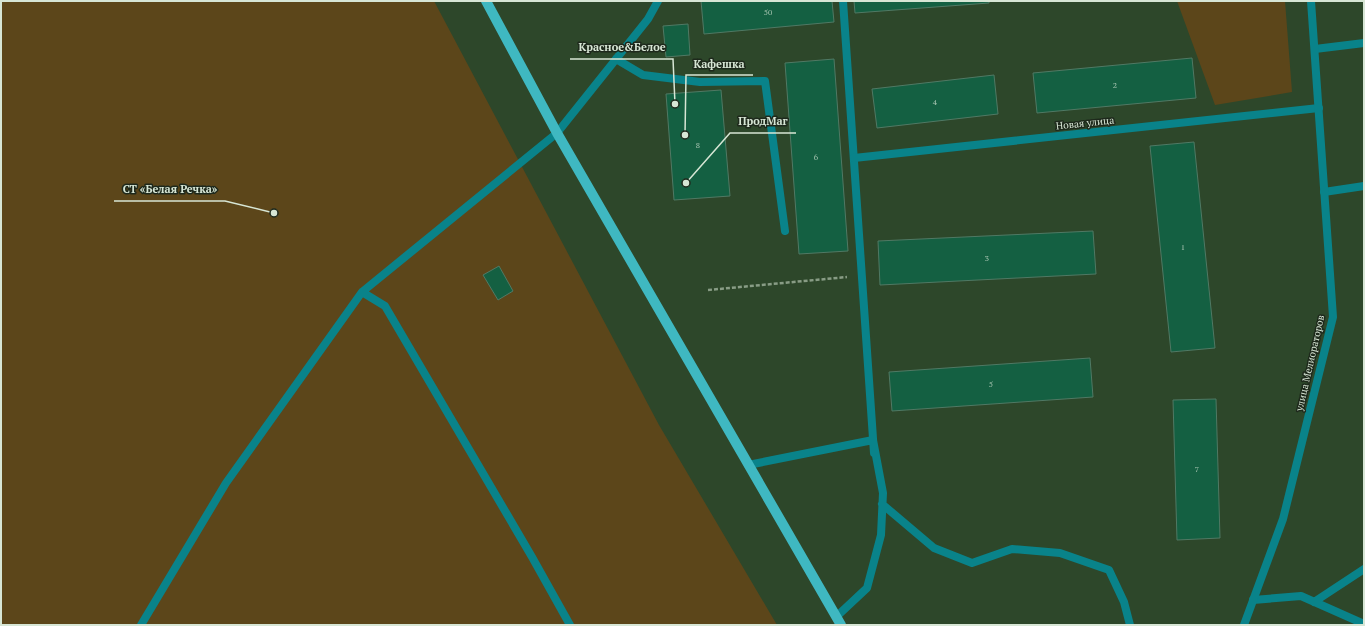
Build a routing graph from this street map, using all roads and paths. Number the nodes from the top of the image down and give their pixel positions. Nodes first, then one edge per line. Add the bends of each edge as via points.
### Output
1 (486, 1) edge
2 (658, 1) edge
3 (843, 1) edge
4 (1311, 1) edge
5 (1364, 43) edge
6 (1315, 49) junction
7 (616, 59) junction
8 (1318, 108) junction
9 (557, 133) junction
10 (854, 158) junction
11 (1364, 186) edge
12 (1324, 192) junction
13 (785, 231) dead end
14 (862, 275) junction
15 (708, 290) dead end
16 (362, 292) junction
17 (873, 440) junction
18 (874, 453) dead end
19 (748, 465) junction
20 (882, 504) junction
21 (1364, 569) edge
22 (1253, 600) junction
23 (1314, 602) junction
24 (838, 621) edge
25 (1364, 624) edge
26 (141, 625) edge
27 (570, 625) edge
28 (1130, 625) edge
29 (1244, 625) edge

1 - 9 main road
2 - 7 street via 648,19
3 - 10 street
4 - 6 street, улица Мелиораторов
5 - 6 street
6 - 8 street, улица Мелиораторов
7 - 9 street
7 - 13 street via 643,75 700,82 765,80
8 - 10 street, Новая улица
8 - 12 street, улица Мелиораторов
9 - 16 street
9 - 19 main road
10 - 14 street
11 - 12 street
12 - 22 street, улица Мелиораторов via 1333,317 1283,520
14 - 15 path
14 - 17 street
16 - 26 street via 226,483
16 - 27 street via 385,306
17 - 18 street
17 - 19 street
17 - 20 street via 883,493
19 - 24 main road
20 - 24 street via 881,535 867,588
20 - 28 street via 934,548 972,563 1012,548 1060,553 1109,570 1124,602
21 - 23 street
22 - 23 street via 1301,596
22 - 29 street, улица Мелиораторов
23 - 25 street

